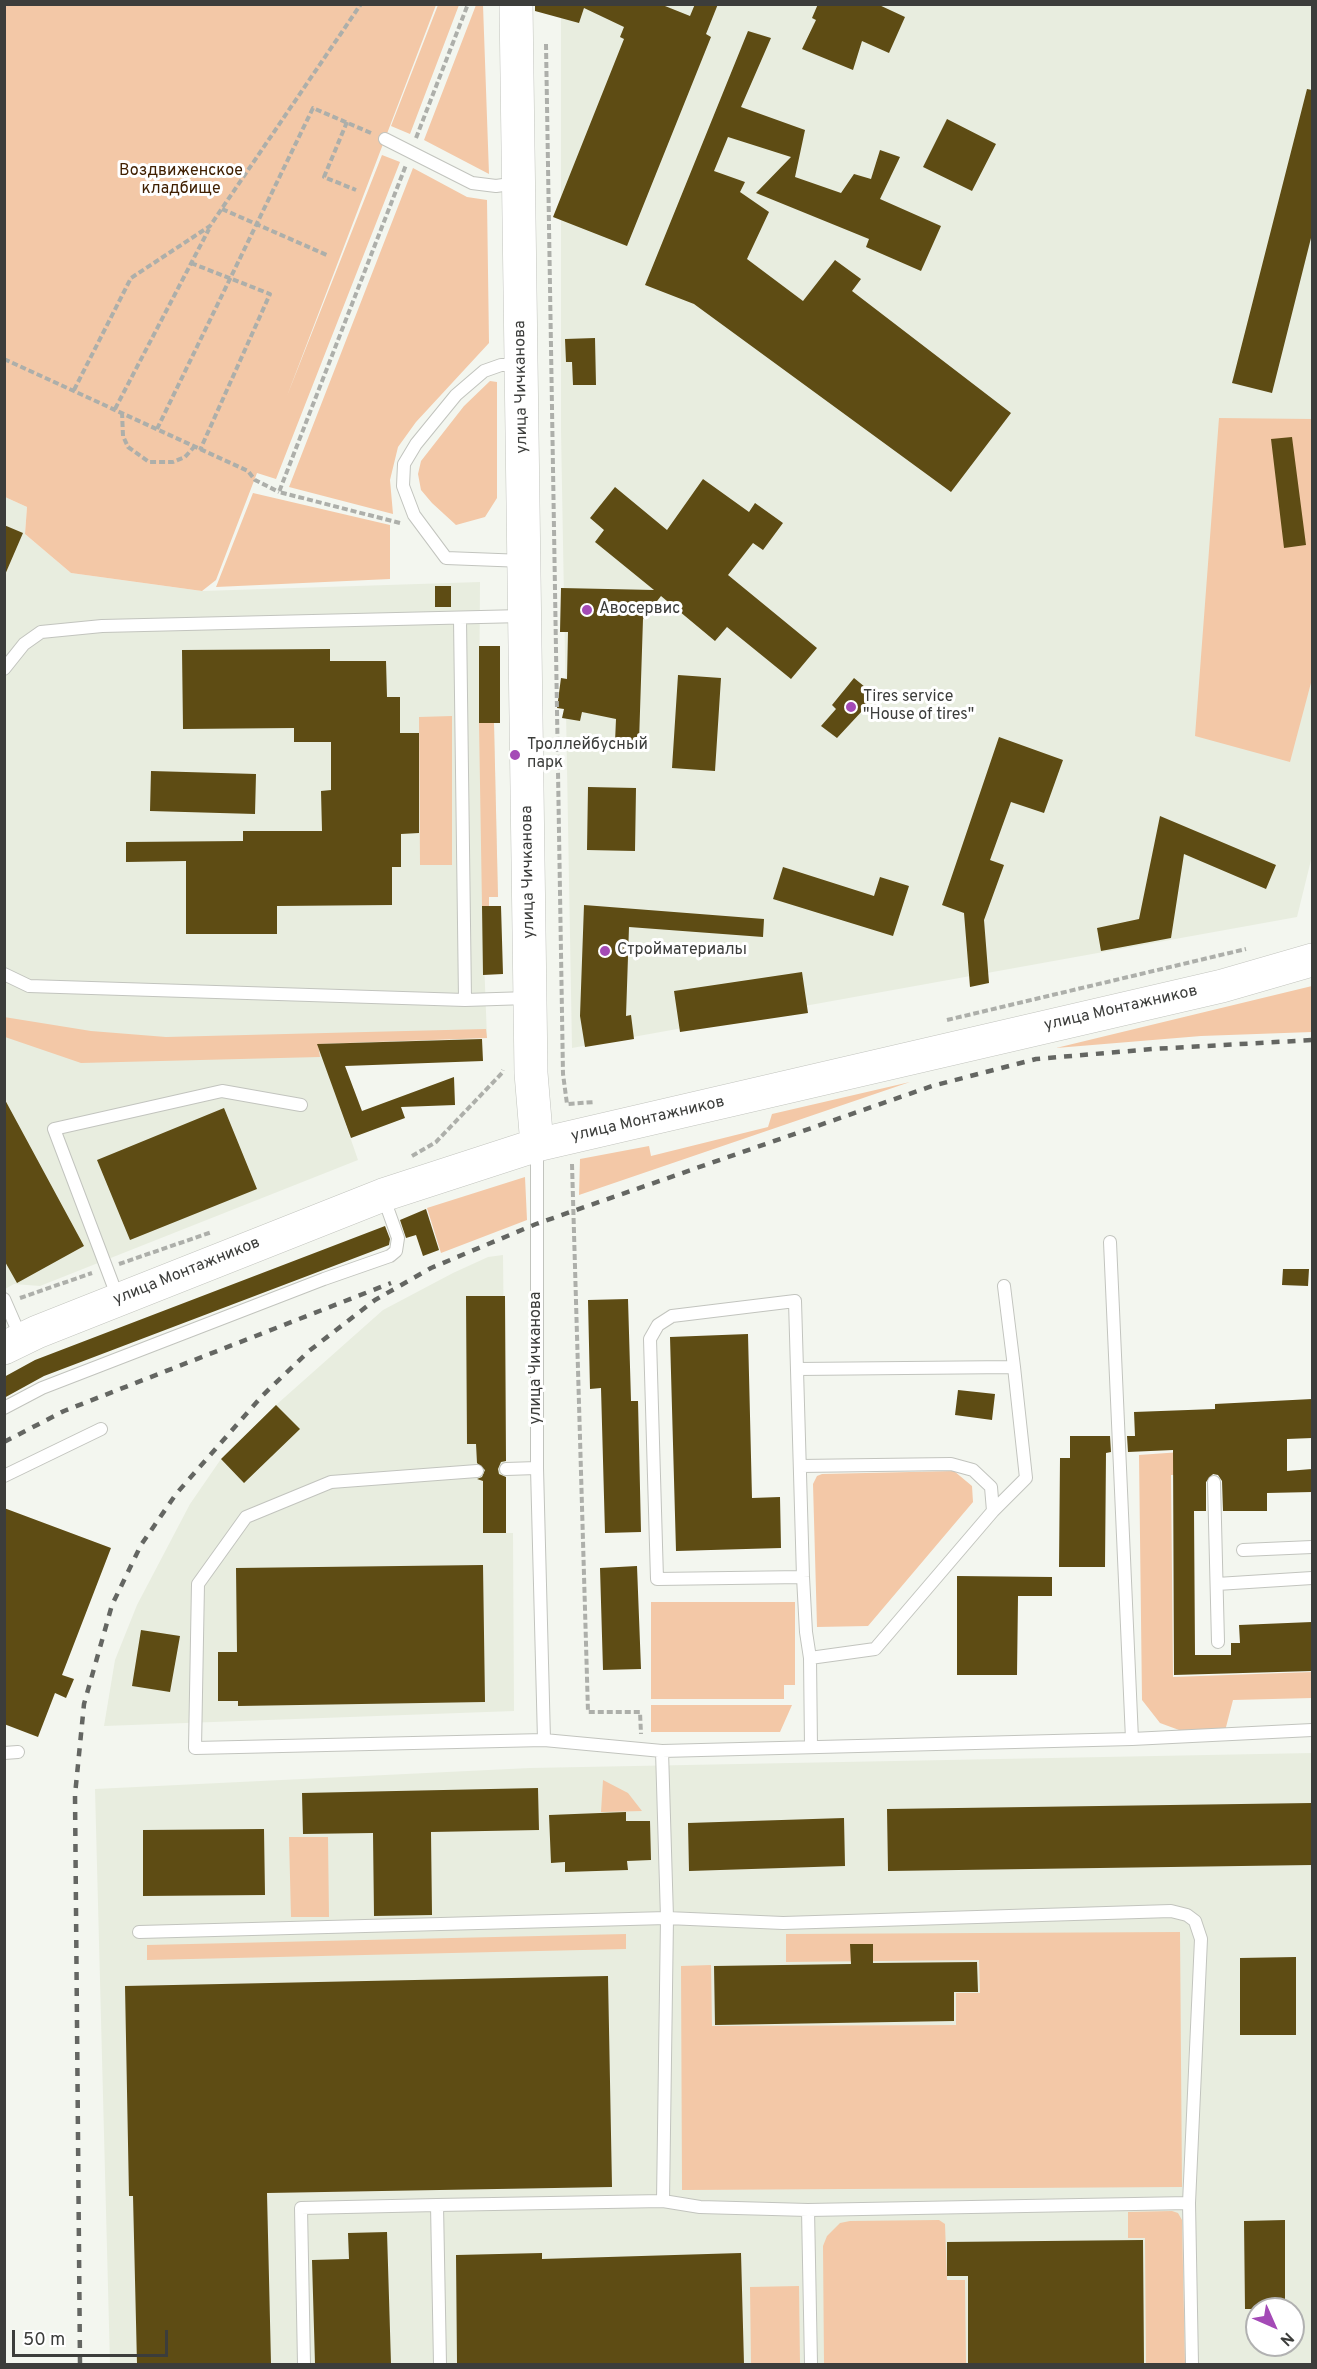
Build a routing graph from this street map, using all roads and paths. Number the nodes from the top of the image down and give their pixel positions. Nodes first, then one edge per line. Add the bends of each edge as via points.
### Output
1 (362, 4) edge
2 (468, 4) edge
3 (516, 4) edge
4 (545, 40) dead end
5 (346, 122) junction
6 (386, 139) joint
7 (411, 150) junction
8 (519, 183) junction
9 (356, 190) dead end
10 (222, 209) junction
11 (256, 225) junction
12 (210, 226) junction
13 (329, 256) dead end
14 (191, 263) junction
15 (229, 278) junction
16 (4, 359) edge
17 (522, 365) junction
18 (74, 390) junction
19 (115, 409) junction
20 (122, 412) junction
21 (157, 429) junction
22 (194, 447) junction
23 (200, 450) junction
24 (279, 492) junction
25 (425, 530) junction
26 (525, 561) junction
27 (524, 616) junction
28 (460, 619) junction
29 (4, 669) edge
30 (1258, 946) dead end
31 (1312, 960) edge
32 (4, 974) edge
33 (532, 997) junction
34 (465, 1000) junction
35 (943, 1021) dead end
36 (504, 1063) dead end
37 (599, 1102) dead end
38 (567, 1104) junction
39 (301, 1105) dead end
40 (572, 1138) junction
41 (537, 1145) junction
42 (406, 1160) dead end
43 (383, 1195) junction
44 (219, 1230) dead end
45 (1110, 1242) dead end
46 (107, 1268) junction
47 (1004, 1286) dead end
48 (119, 1299) junction
49 (5, 1301) edge
50 (13, 1344) edge
51 (1014, 1367) junction
52 (797, 1369) junction
53 (4, 1408) edge
54 (101, 1429) dead end
55 (800, 1466) junction
56 (506, 1468) dead end
57 (537, 1468) junction
58 (477, 1471) dead end
59 (4, 1476) edge
60 (1214, 1482) dead end
61 (993, 1511) junction
62 (1312, 1547) edge
63 (1243, 1550) dead end
64 (803, 1577) junction
65 (1312, 1578) edge
66 (1217, 1584) junction
67 (1218, 1642) dead end
68 (810, 1658) junction
69 (1312, 1730) edge
70 (1132, 1739) junction
71 (544, 1740) junction
72 (811, 1747) junction
73 (642, 1749) junction
74 (662, 1751) junction
75 (18, 1752) dead end
76 (4, 1753) edge
77 (667, 1918) junction
78 (139, 1932) dead end
79 (663, 2201) junction
80 (1189, 2203) junction
81 (437, 2205) junction
82 (808, 2210) junction
83 (304, 2364) edge
84 (440, 2364) edge
85 (811, 2364) edge
86 (1192, 2364) edge

1 - 10 path
2 - 7 path
3 - 8 main road, улица Чичканова
4 - 38 path via 563,1074
5 - 6 path
5 - 9 path via 324,177
5 - 11 path via 313,108
6 - 7 lane
7 - 8 lane via 472,183
7 - 24 path
8 - 17 main road, улица Чичканова
10 - 11 path
10 - 12 path
11 - 13 path
11 - 15 path
12 - 14 path
12 - 18 path via 131,278
14 - 15 path
14 - 19 path
15 - 21 path
15 - 23 path via 270,294
16 - 18 path
17 - 25 lane via 501,365 484,371 456,395 404,464 403,486 414,515
17 - 26 main road, улица Чичканова
18 - 19 path
19 - 20 path
20 - 21 path
20 - 22 path via 123,436 128,447 143,459 161,464 173,462
21 - 22 path
22 - 23 path
23 - 24 path via 248,471 255,480
24 - 25 path
25 - 26 lane via 446,558
26 - 27 main road, улица Чичканова
27 - 28 lane
27 - 33 main road, улица Чичканова
28 - 29 lane via 102,626 41,632 18,650
28 - 34 lane
30 - 35 path
31 - 40 main road, улица Монтажников via 1222,986
32 - 34 lane via 29,986
33 - 34 lane
33 - 41 main road, улица Чичканова via 531,1072
36 - 42 path via 502,1073 436,1142
37 - 38 path
38 - 40 path
39 - 46 lane via 222,1091 54,1129
40 - 41 main road, улица Монтажников
40 - 73 path via 588,1713 640,1712
41 - 43 main road, улица Монтажников
41 - 57 lane, улица Чичканова
43 - 48 main road, улица Монтажников
43 - 53 lane via 398,1238 396,1251 390,1256 42,1388
44 - 46 path
45 - 70 lane
46 - 48 lane
46 - 49 path
47 - 51 lane
48 - 50 main road, улица Монтажников
49 - 50 lane
51 - 52 lane
51 - 61 lane via 1026,1478
52 - 55 lane
52 - 64 lane via 795,1301 672,1317 658,1325 650,1339 657,1579
54 - 59 lane
55 - 61 lane via 951,1464 983,1477 991,1487
55 - 64 lane
56 - 57 lane
57 - 71 lane, улица Чичканова
58 - 71 lane via 331,1482 246,1516 198,1584 195,1749
60 - 66 lane
61 - 68 lane via 875,1649
62 - 63 lane
64 - 68 lane
65 - 66 lane
66 - 67 lane
68 - 72 lane
69 - 70 lane
70 - 72 lane
71 - 73 lane
72 - 74 lane
73 - 74 lane
74 - 77 lane
75 - 76 lane
77 - 78 lane
77 - 79 lane
77 - 80 lane via 783,1923 1171,1911 1186,1915 1195,1921 1201,1939
79 - 81 lane
79 - 82 lane via 700,2207
80 - 82 lane
80 - 86 lane
81 - 83 lane via 301,2208
81 - 84 lane
82 - 85 lane

